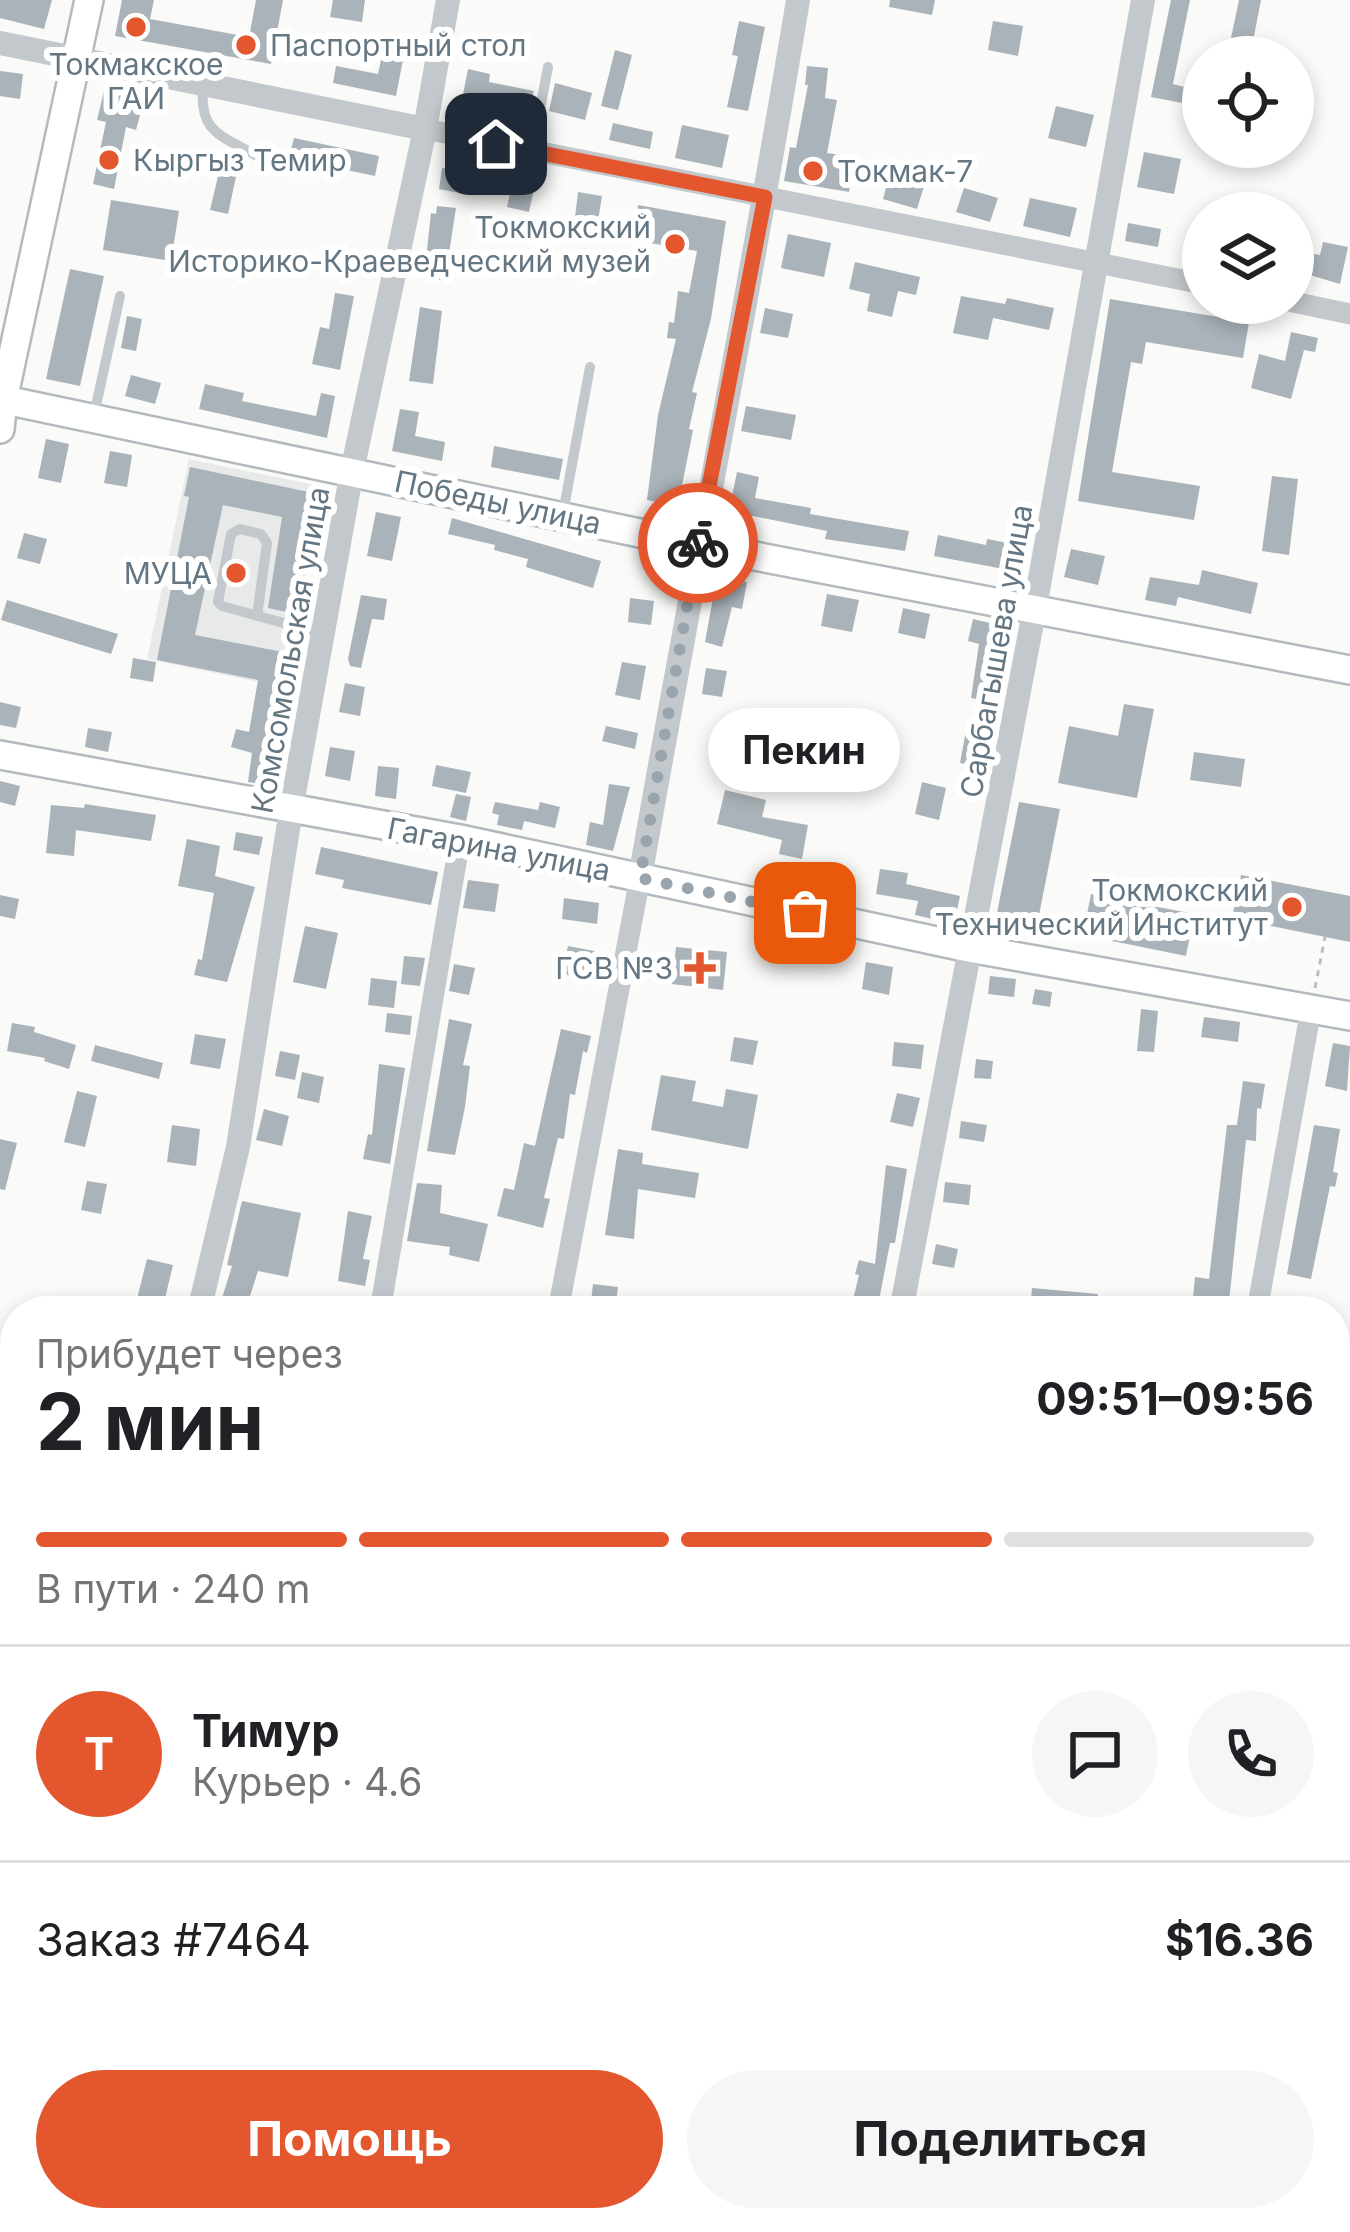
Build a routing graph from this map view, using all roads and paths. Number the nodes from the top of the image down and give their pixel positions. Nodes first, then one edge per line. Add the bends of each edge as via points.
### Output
1 (89, 0) edge
2 (448, 0) edge
3 (798, 0) edge
4 (1143, 0) edge
5 (0, 43) edge
6 (80, 57) junction
7 (548, 67) dead end
8 (203, 84) junction
9 (425, 129) junction
10 (532, 151) junction
11 (257, 156) dead end
12 (765, 197) junction
13 (1097, 263) junction
14 (1182, 280) edge
15 (119, 296) dead end
16 (1314, 306) edge
17 (1350, 314) edge
18 (590, 367) dead end
19 (2, 400) edge
20 (93, 418) junction
21 (0, 429) edge
22 (352, 471) junction
23 (563, 516) junction
24 (698, 544) junction
25 (1035, 607) junction
26 (257, 616) junction
27 (323, 634) junction
28 (1350, 670) edge
29 (0, 755) edge
30 (291, 810) junction
31 (460, 839) junction
32 (640, 878) junction
33 (1325, 937) dead end
34 (969, 948) junction
35 (1311, 1009) junction
36 (1350, 1016) edge
37 (203, 1296) edge
38 (383, 1296) edge
39 (561, 1296) edge
40 (904, 1296) edge
41 (1260, 1296) edge

1 - 6 main road
2 - 9 street, Комсомольская улица
3 - 12 street
4 - 13 street, Сарбагышева улица
5 - 6 street
6 - 8 street
6 - 19 main road
7 - 10 lane
8 - 9 street
8 - 11 lane via 207,126
9 - 10 street
9 - 22 street, Комсомольская улица
10 - 12 street
12 - 13 street
12 - 24 street
13 - 14 street
13 - 25 street, Сарбагышева улица
15 - 20 lane
16 - 17 street
18 - 23 lane
19 - 20 main road, Победы улица
19 - 21 main road
20 - 22 main road, Победы улица
22 - 23 main road, Победы улица
22 - 27 street, Комсомольская улица
23 - 24 main road, Победы улица
24 - 25 main road, Победы улица
24 - 32 street
25 - 28 main road, Победы улица
25 - 34 street, Сарбагышева улица
26 - 26 lane via 222,606 217,596 231,534 240,529 267,543
26 - 27 lane
27 - 30 street, Комсомольская улица
29 - 30 main road, Гагарина улица
30 - 31 main road, Гагарина улица
30 - 37 street, Комсомольская улица via 238,1147
31 - 32 main road, Гагарина улица
31 - 38 street
32 - 34 main road, Гагарина улица
32 - 39 street
33 - 35 path
34 - 35 main road, Гагарина улица
34 - 40 street, Сарбагышева улица
35 - 36 main road, Гагарина улица
35 - 41 street

